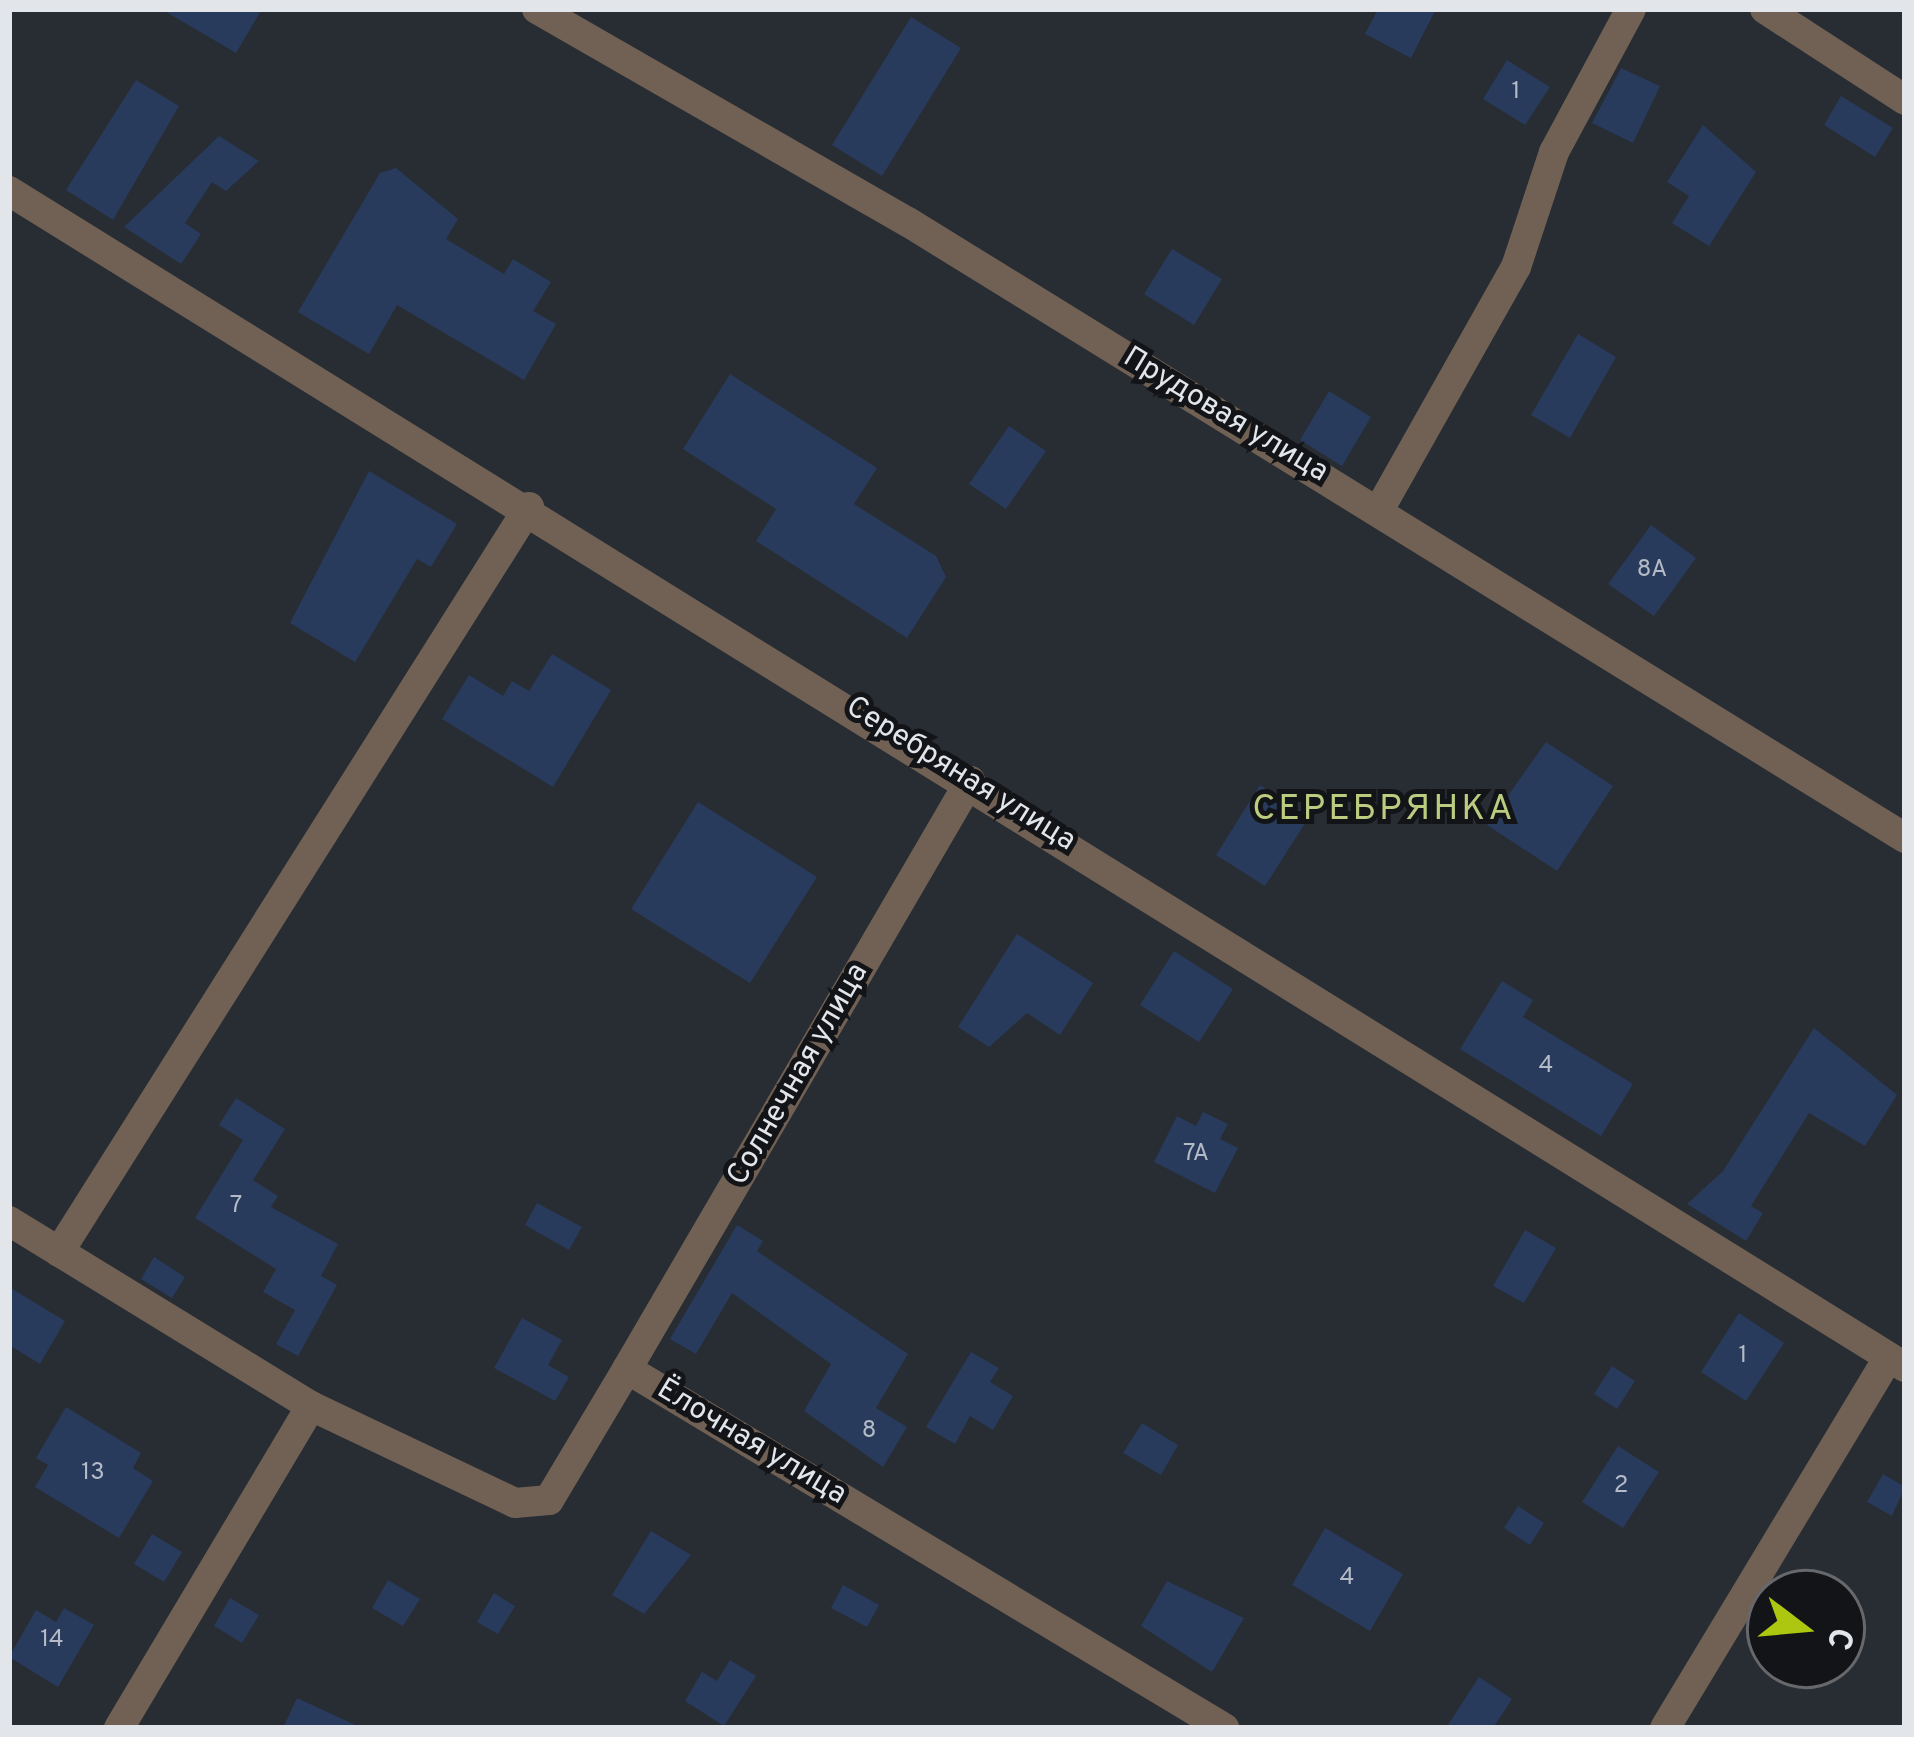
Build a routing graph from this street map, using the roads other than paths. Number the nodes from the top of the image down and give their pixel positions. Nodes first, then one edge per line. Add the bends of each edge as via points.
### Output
1 (536, 9) edge
2 (1630, 9) edge
3 (1765, 9) edge
4 (1905, 100) edge
5 (9, 191) edge
6 (529, 507) junction
7 (1379, 510) junction
8 (970, 781) junction
9 (1905, 838) edge
10 (9, 1221) edge
11 (59, 1252) junction
12 (1897, 1362) edge
13 (628, 1369) junction
14 (311, 1406) junction
15 (119, 1728) edge
16 (1224, 1728) edge
17 (1665, 1728) edge

1 - 7 street, Прудовая улица
2 - 7 street via 1553,152 1516,267
3 - 4 street
5 - 6 street, Серебряная улица
6 - 8 street, Серебряная улица
6 - 11 street
7 - 9 street, Прудовая улица
8 - 12 street, Серебряная улица
8 - 13 street, Солнечная улица
10 - 11 street, Ёлочная улица
11 - 14 street, Ёлочная улица
12 - 17 street
13 - 14 street, Ёлочная улица via 549,1500 515,1504
13 - 16 street, Ёлочная улица
14 - 15 street

